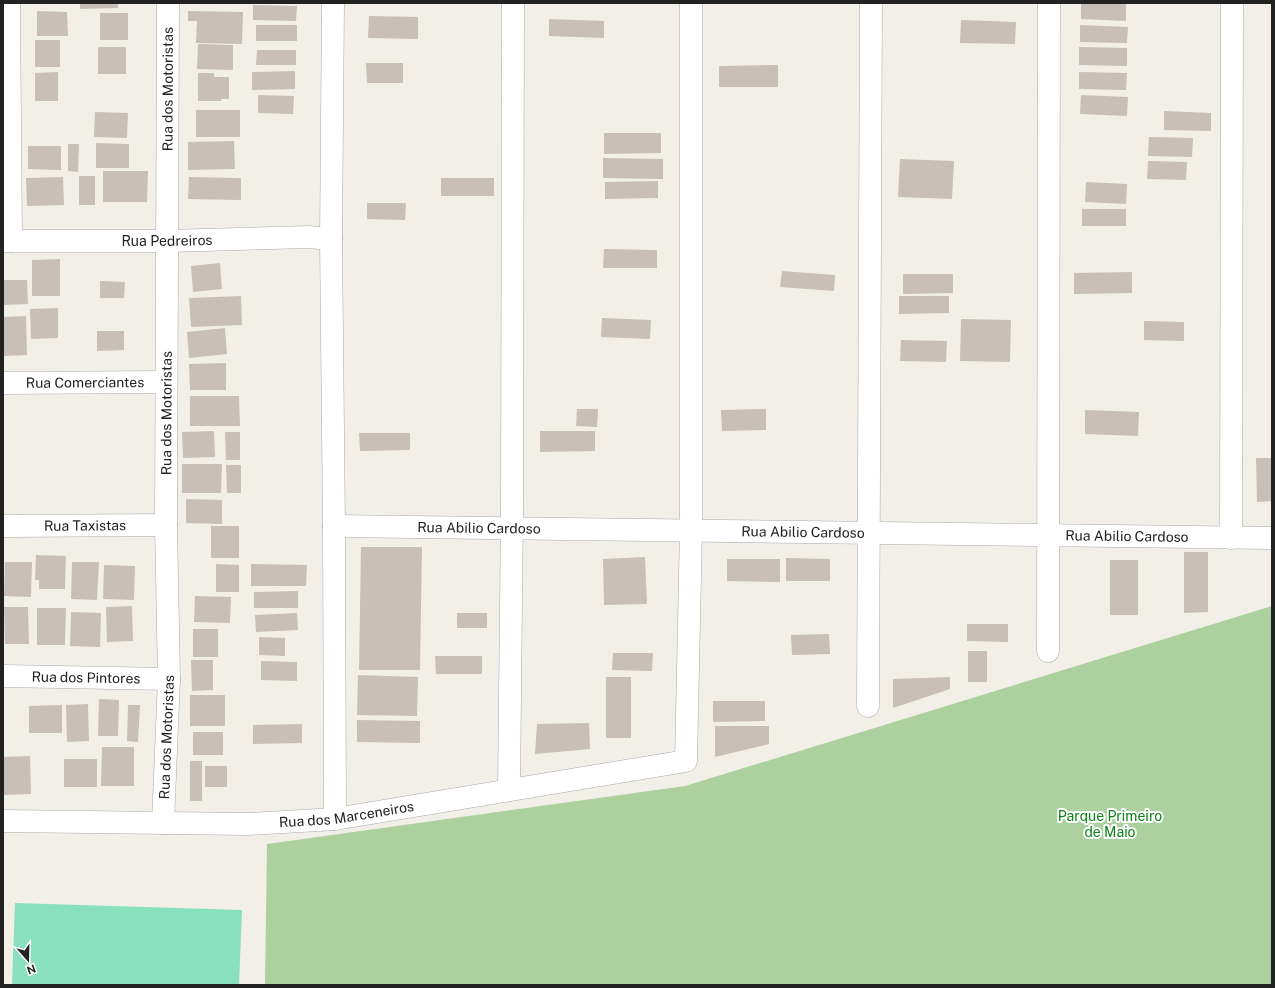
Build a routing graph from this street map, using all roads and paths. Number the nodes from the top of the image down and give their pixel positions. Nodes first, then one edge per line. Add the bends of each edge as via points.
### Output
1 (9, 3) edge
2 (168, 3) edge
3 (333, 3) edge
4 (513, 3) edge
5 (691, 3) edge
6 (871, 3) edge
7 (1049, 3) edge
8 (1232, 3) edge
9 (331, 239) junction
10 (7, 241) edge
11 (167, 241) junction
12 (166, 382) junction
13 (3, 383) edge
14 (166, 525) junction
15 (3, 526) edge
16 (334, 526) junction
17 (512, 528) junction
18 (690, 530) junction
19 (869, 533) junction
20 (1048, 535) junction
21 (1231, 538) junction
22 (1272, 538) edge
23 (1048, 651) dead end
24 (3, 676) edge
25 (169, 679) junction
26 (868, 706) dead end
27 (509, 790) junction
28 (335, 819) junction
29 (3, 821) edge
30 (163, 823) junction

1 - 10 street
2 - 11 street, Rua dos Motoristas
3 - 9 street
4 - 17 street
5 - 18 street
6 - 19 street
7 - 20 street
8 - 21 street
9 - 11 street, Rua Pedreiros
9 - 16 street
10 - 11 street, Rua Pedreiros
11 - 12 street, Rua dos Motoristas
12 - 13 street, Rua Comerciantes
12 - 14 street, Rua dos Motoristas
14 - 15 street, Rua Taxistas
14 - 25 street, Rua dos Motoristas
16 - 17 street, Rua Abilio Cardoso
16 - 28 street
17 - 18 street, Rua Abilio Cardoso
17 - 27 street
18 - 19 street, Rua Abilio Cardoso
18 - 27 street, Rua dos Marceneiros via 686,760
19 - 20 street, Rua Abilio Cardoso
19 - 26 street
20 - 21 street, Rua Abilio Cardoso
20 - 23 street
21 - 22 street, Rua Abilio Cardoso
24 - 25 street, Rua dos Pintores
25 - 30 street, Rua dos Motoristas
27 - 28 street, Rua dos Marceneiros
28 - 30 street, Rua dos Marceneiros via 249,824
29 - 30 street, Rua dos Marceneiros

